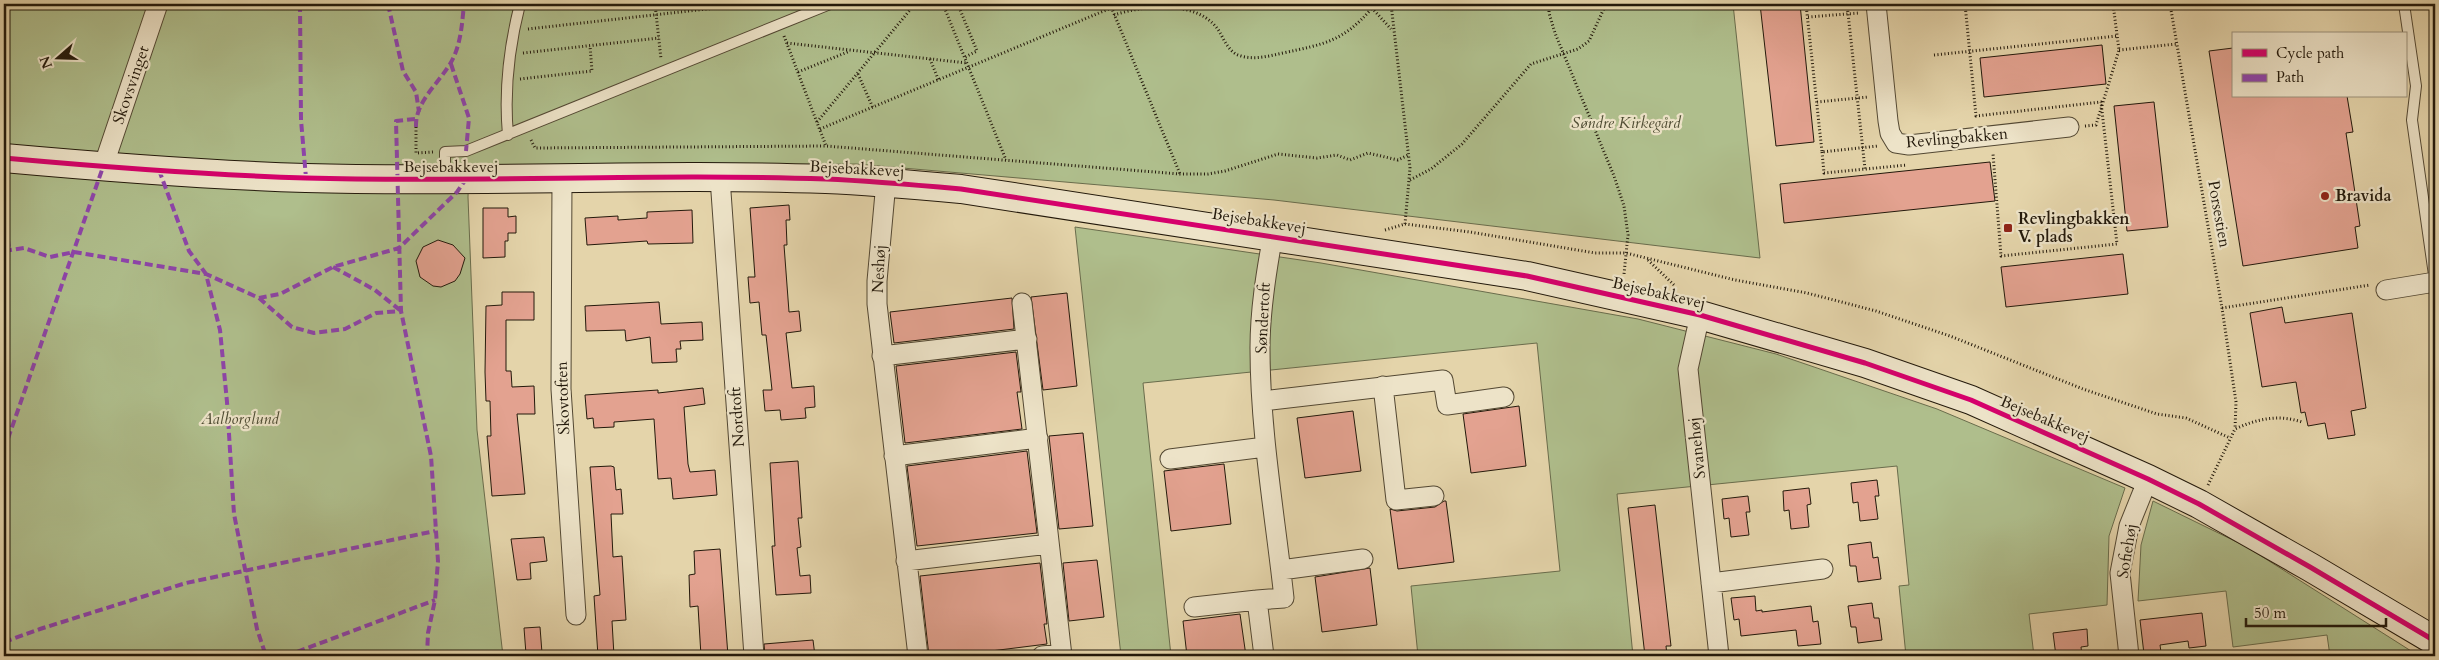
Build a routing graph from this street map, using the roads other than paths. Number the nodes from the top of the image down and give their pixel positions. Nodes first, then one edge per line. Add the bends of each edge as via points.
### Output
1 (158, 4) edge
2 (520, 4) edge
3 (830, 4) edge
4 (1876, 4) edge
5 (2404, 4) edge
6 (2069, 128) road end
7 (508, 135) junction
8 (4, 158) edge
9 (103, 167) junction
10 (720, 178) junction
11 (445, 179) junction
12 (562, 180) junction
13 (886, 182) junction
14 (1274, 236) junction
15 (2435, 282) edge
16 (2386, 290) road end
17 (1022, 303) dead end
18 (1700, 315) junction
19 (1027, 339) junction
20 (882, 356) junction
21 (1383, 386) junction
22 (1504, 397) dead end
23 (1263, 401) junction
24 (1038, 438) junction
25 (1265, 447) junction
26 (894, 456) junction
27 (1170, 459) dead end
28 (2148, 478) junction
29 (1434, 496) dead end
30 (1049, 544) junction
31 (1362, 559) dead end
32 (906, 561) junction
33 (1823, 569) dead end
34 (1281, 570) junction
35 (1711, 583) junction
36 (1257, 600) junction
37 (1194, 607) dead end
38 (576, 615) dead end
39 (2435, 641) edge
40 (1062, 655) edge
41 (754, 656) edge
42 (918, 656) edge
43 (1042, 656) edge
44 (1264, 656) edge
45 (1719, 656) edge
46 (2129, 656) edge

1 - 9 street, Skovsvinget
2 - 7 lane via 507,80
3 - 7 lane
4 - 6 street, Revlingbakken via 1888,121 1896,143 1909,145
5 - 15 lane via 2416,86 2412,120
7 - 11 lane via 466,151 445,152
8 - 9 street, Bejsebakkevej
9 - 11 street, Bejsebakkevej via 306,178
10 - 12 street, Bejsebakkevej
10 - 13 street, Bejsebakkevej
10 - 41 street, Nordtoft
11 - 12 street, Bejsebakkevej
12 - 38 street, Skovtoften via 561,389
13 - 14 street, Bejsebakkevej via 961,189
13 - 20 street, Neshøj via 876,281
14 - 18 street, Bejsebakkevej via 1527,276
14 - 23 street, Søndertoft via 1262,310
15 - 16 street
17 - 19 street
18 - 28 street, Bejsebakkevej via 1865,363 1971,400
18 - 35 street, Svanehøj via 1688,369
19 - 20 street
19 - 24 street
20 - 26 street, Neshøj
21 - 22 street via 1444,380 1447,405
21 - 23 street
21 - 29 street via 1396,500
23 - 25 street, Søndertoft
24 - 26 street
24 - 30 street
25 - 27 street
25 - 34 street, Søndertoft
26 - 32 street, Neshøj
28 - 39 street, Bejsebakkevej via 2199,504
28 - 46 street, Sofiehøj via 2129,526 2120,573
30 - 32 street
30 - 40 street
31 - 34 street
32 - 42 street, Neshøj
33 - 35 street
34 - 36 street, Søndertoft via 1284,598
35 - 45 street, Svanehøj
36 - 37 street, Søndertoft
36 - 44 street
40 - 43 street

